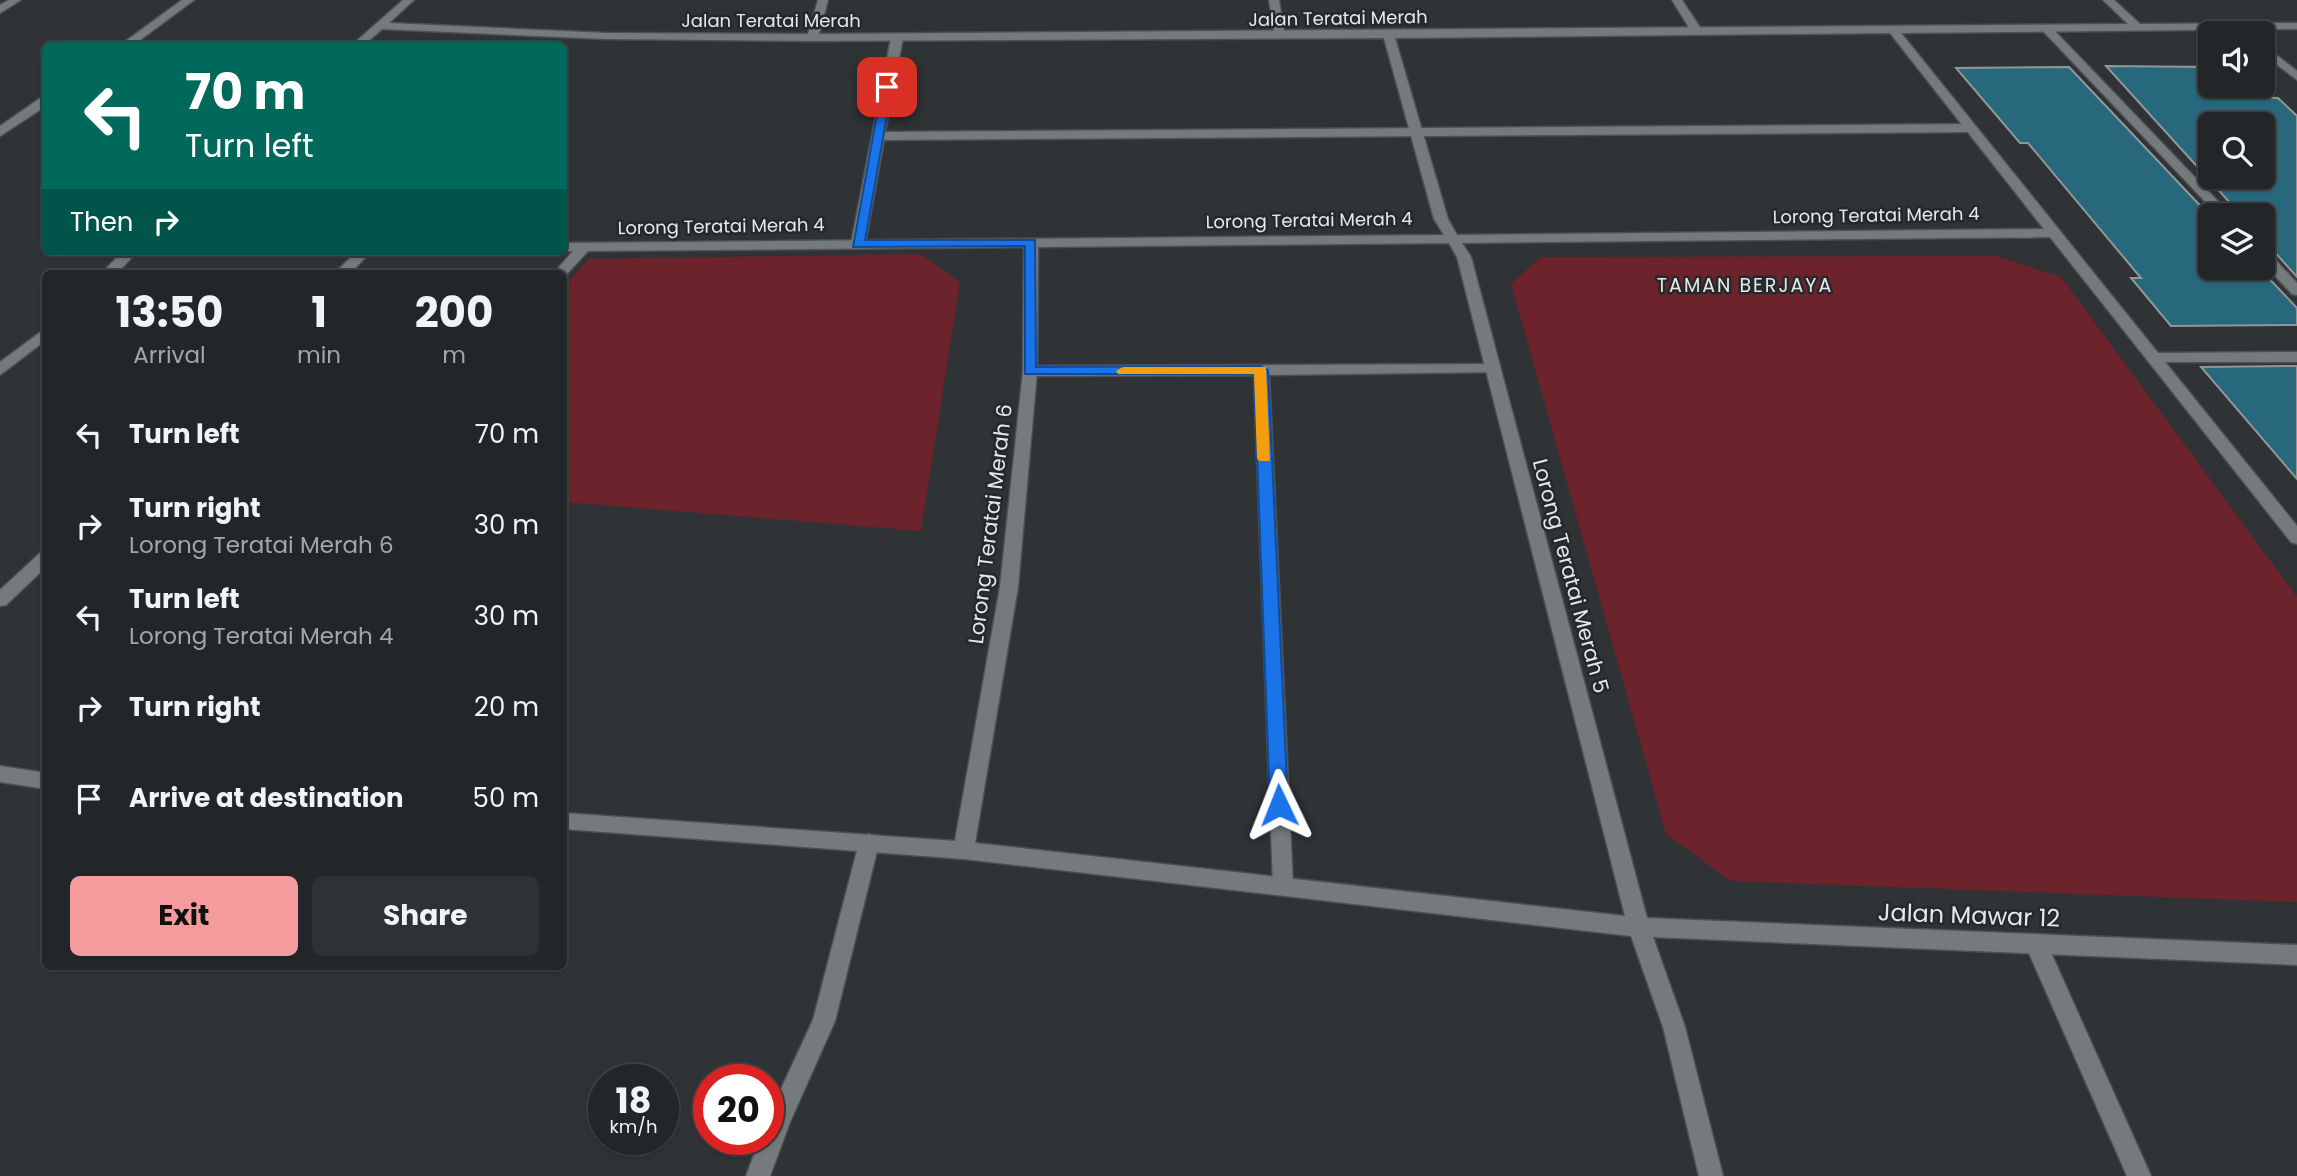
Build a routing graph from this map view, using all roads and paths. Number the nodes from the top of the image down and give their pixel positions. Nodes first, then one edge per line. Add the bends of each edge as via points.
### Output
1 (16, 0) edge
2 (189, 0) edge
3 (409, 0) edge
4 (823, 0) edge
5 (1274, 0) edge
6 (1677, 0) edge
7 (2108, 0) edge
8 (0, 10) edge
9 (379, 26) junction
10 (2297, 26) edge
11 (2138, 28) junction
12 (2275, 28) edge
13 (2047, 29) junction
14 (2198, 29) edge
15 (1893, 30) junction
16 (1697, 32) junction
17 (1388, 34) junction
18 (1281, 36) junction
19 (812, 38) junction
20 (897, 38) junction
21 (130, 42) edge
22 (361, 42) edge
23 (2275, 58) edge
24 (2297, 77) edge
25 (42, 103) edge
26 (1971, 128) junction
27 (0, 132) edge
28 (1416, 132) junction
29 (877, 136) junction
30 (2214, 203) edge
31 (2054, 233) junction
32 (1452, 238) junction
33 (1031, 243) junction
34 (858, 244) junction
35 (567, 247) edge
36 (584, 247) junction
37 (126, 256) edge
38 (360, 256) edge
39 (2275, 268) edge
40 (113, 270) edge
41 (345, 270) edge
42 (564, 270) edge
43 (2297, 291) edge
44 (42, 335) edge
45 (2297, 357) edge
46 (2153, 358) junction
47 (1493, 369) junction
48 (0, 370) edge
49 (1261, 370) junction
50 (1030, 371) junction
51 (2297, 538) edge
52 (42, 561) edge
53 (0, 600) edge
54 (0, 774) edge
55 (42, 780) edge
56 (567, 821) edge
57 (869, 843) junction
58 (964, 850) junction
59 (1283, 886) junction
60 (1639, 928) junction
61 (2036, 944) junction
62 (2297, 956) edge
63 (758, 1176) edge
64 (1711, 1176) edge
65 (2139, 1176) edge

1 - 8 street
2 - 21 street
3 - 9 street
4 - 19 street
5 - 18 street
6 - 16 street
7 - 11 street
9 - 19 street, Jalan Teratai Merah via 606,36
9 - 22 street
10 - 12 street, Jalan Teratai Merah
11 - 13 street, Jalan Teratai Merah
11 - 14 street, Jalan Teratai Merah
13 - 15 street, Jalan Teratai Merah
13 - 30 street
15 - 16 street, Jalan Teratai Merah
15 - 26 street
16 - 17 street, Jalan Teratai Merah
17 - 18 street, Jalan Teratai Merah
17 - 28 street, Lorong Teratai Merah 5
18 - 20 street, Jalan Teratai Merah
19 - 20 street, Jalan Teratai Merah
20 - 29 street
23 - 24 street
25 - 27 street
26 - 28 street
26 - 31 street
28 - 29 street
28 - 32 street, Lorong Teratai Merah 5 via 1441,219
29 - 34 street
31 - 32 street, Lorong Teratai Merah 4
31 - 46 street
32 - 33 street, Lorong Teratai Merah 4
32 - 47 street, Lorong Teratai Merah 5 via 1464,257
33 - 34 street, Lorong Teratai Merah 4
33 - 50 street, Lorong Teratai Merah 6
34 - 36 street, Lorong Teratai Merah 4
35 - 36 street, Lorong Teratai Merah 4
36 - 42 street
37 - 40 street
38 - 41 street
39 - 43 street
44 - 48 street
45 - 46 street
46 - 51 street
47 - 49 street
47 - 60 street, Lorong Teratai Merah 5
49 - 50 street
49 - 59 street
50 - 58 street, Lorong Teratai Merah 6 via 1010,587
52 - 53 street
54 - 55 street
56 - 57 street, Jalan Mawar 12
57 - 58 street, Jalan Mawar 12
57 - 63 street via 824,1021
58 - 59 street, Jalan Mawar 12
59 - 60 street, Jalan Mawar 12
60 - 61 street, Jalan Mawar 12
60 - 64 street, Lorong Teratai Merah 5 via 1674,1027
61 - 62 street, Jalan Mawar 12
61 - 65 street

